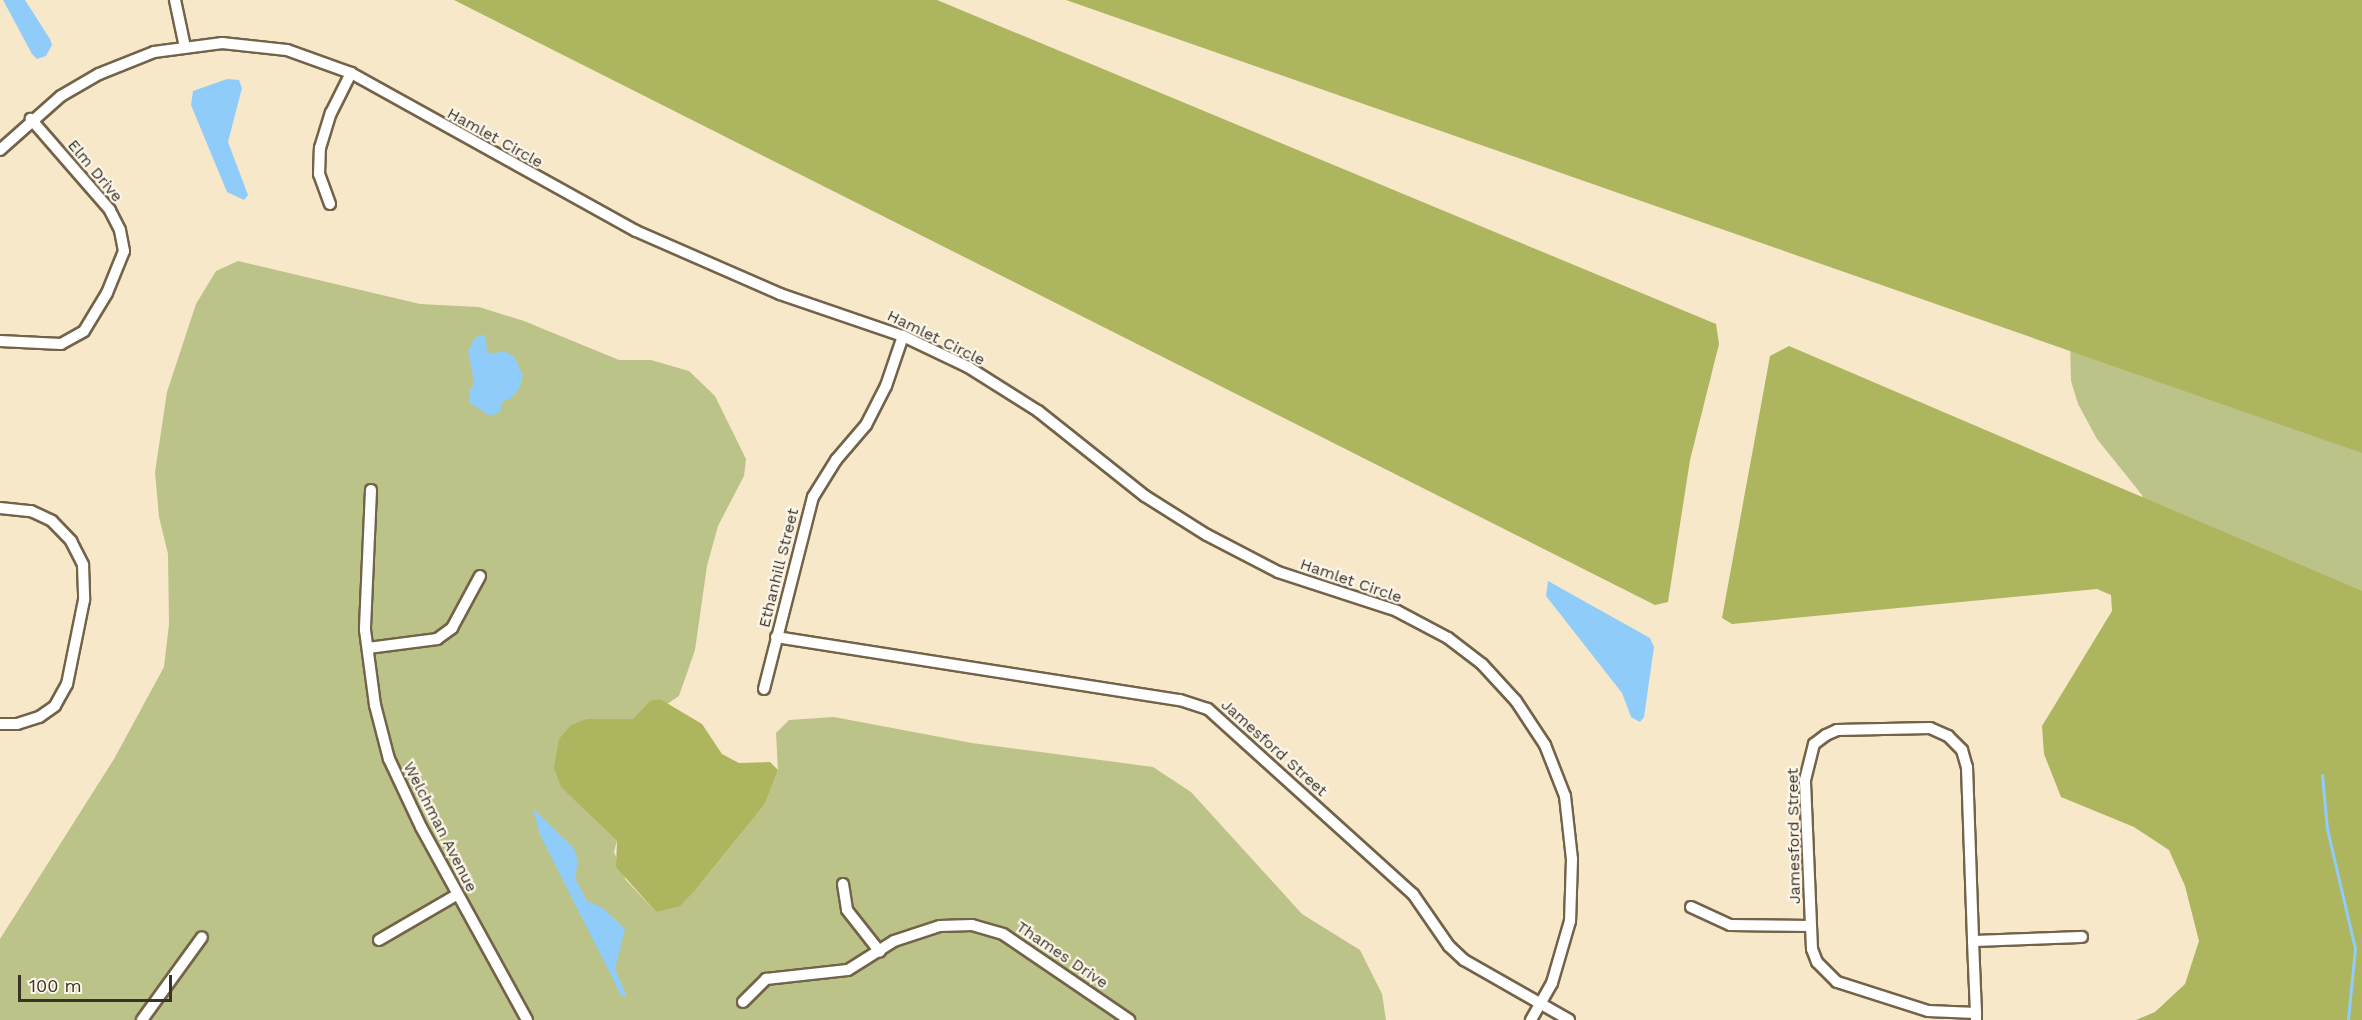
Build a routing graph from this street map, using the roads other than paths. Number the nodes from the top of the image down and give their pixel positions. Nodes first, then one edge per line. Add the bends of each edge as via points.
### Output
1 (175, 0) edge
2 (185, 47) junction
3 (351, 73) junction
4 (32, 118) junction
5 (0, 150) edge
6 (330, 204) dead end
7 (903, 336) junction
8 (0, 342) edge
9 (371, 490) dead end
10 (0, 508) edge
11 (480, 576) dead end
12 (776, 637) junction
13 (368, 648) junction
14 (764, 689) dead end
15 (0, 724) edge
16 (843, 884) dead end
17 (458, 894) junction
18 (1691, 907) dead end
19 (1811, 926) junction
20 (202, 937) dead end
21 (2082, 938) dead end
22 (379, 940) dead end
23 (1973, 941) junction
24 (880, 952) junction
25 (743, 1002) dead end
26 (1541, 1002) junction
27 (1976, 1016) edge
28 (142, 1020) edge
29 (527, 1020) edge
30 (1130, 1020) edge
31 (1531, 1020) edge
32 (1569, 1020) edge

1 - 2 street
2 - 3 street, Hamlet Circle via 222,43 287,50
2 - 4 street, Hamlet Circle via 154,52 99,74
3 - 6 street via 331,113 320,148 319,174
3 - 7 street, Hamlet Circle via 636,231 780,294
4 - 5 street, Hamlet Circle
4 - 8 street, Elm Drive via 110,210 120,230 124,252 108,293 84,331 61,344
7 - 12 street, Ethanhill Street via 886,386 866,424 836,460 813,497
7 - 26 street, Hamlet Circle via 968,367 1038,411 1144,496 1207,536 1278,572 1397,611 1448,638 1482,664 1516,701 1545,745 1565,796 1572,859 1570,921 1552,983
9 - 13 street, Welchman Avenue
10 - 15 street via 31,511 52,521 71,541 83,565 84,600 67,684 55,706 17,724
11 - 13 street via 452,628 438,639
12 - 14 street, Ethanhill Street
12 - 26 street, Jamesford Street via 1180,700 1208,709 1413,894 1449,946 1464,960
13 - 17 street, Welchman Avenue via 375,705 389,759
16 - 24 street via 847,910
17 - 22 street
17 - 29 street, Welchman Avenue
18 - 19 street via 1730,925
19 - 23 street, Jamesford Street via 1805,780 1814,744 1837,730 1930,728 1955,743 1967,767
19 - 27 street, Jamesford Street via 1817,962 1836,982 1928,1011
20 - 28 street
21 - 23 street
23 - 27 street, Jamesford Street
24 - 25 street, Thames Drive via 848,970 766,979
24 - 30 street, Thames Drive via 894,941 940,926 972,925 1012,939
26 - 31 street, Hamlet Circle
26 - 32 street, Jamesford Street

